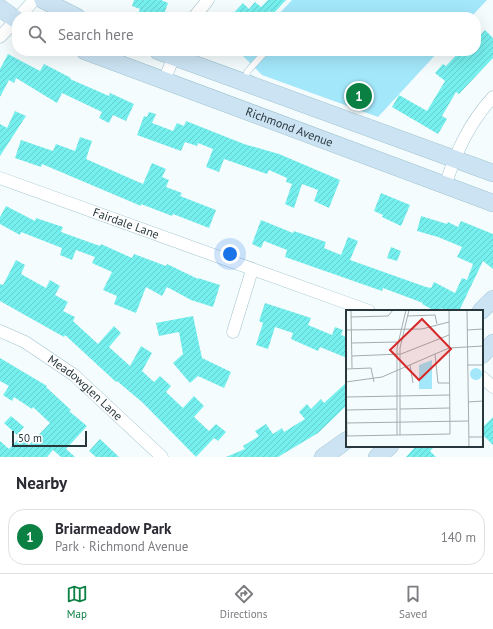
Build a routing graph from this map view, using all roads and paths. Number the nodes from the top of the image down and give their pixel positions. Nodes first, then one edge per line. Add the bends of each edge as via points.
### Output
1 (34, 0) edge
2 (43, 0) edge
3 (208, 0) edge
4 (0, 8) edge
5 (23, 12) edge
6 (67, 12) edge
7 (198, 12) edge
8 (12, 16) edge
9 (12, 24) edge
10 (0, 37) edge
11 (98, 56) edge
12 (168, 56) edge
13 (176, 56) edge
14 (261, 56) edge
15 (164, 81) junction
16 (244, 83) junction
17 (493, 97) edge
18 (454, 159) junction
19 (493, 174) edge
20 (0, 178) edge
21 (445, 186) junction
22 (493, 203) edge
23 (252, 270) junction
24 (493, 299) edge
25 (366, 310) edge
26 (482, 310) edge
27 (0, 331) edge
28 (233, 332) dead end
29 (493, 343) edge
30 (483, 353) edge
31 (483, 378) edge
32 (493, 387) edge
33 (346, 441) edge
34 (389, 447) edge
35 (162, 457) edge
36 (323, 457) edge
37 (377, 457) edge

1 - 5 street
2 - 6 main road
3 - 7 street
4 - 8 main road
9 - 10 street
11 - 15 main road, Richmond Avenue
12 - 15 street
13 - 16 main road
14 - 16 lane via 247,72
15 - 21 main road, Richmond Avenue
16 - 18 main road
17 - 18 street via 477,114
18 - 19 main road
18 - 21 street
20 - 23 street, Fairdale Lane
21 - 22 main road, Richmond Avenue
23 - 25 street, Fairdale Lane
23 - 28 street
24 - 26 main road
27 - 35 street, Meadowglen Lane via 25,342 74,375
29 - 30 main road
31 - 32 street
33 - 36 main road
34 - 37 main road

